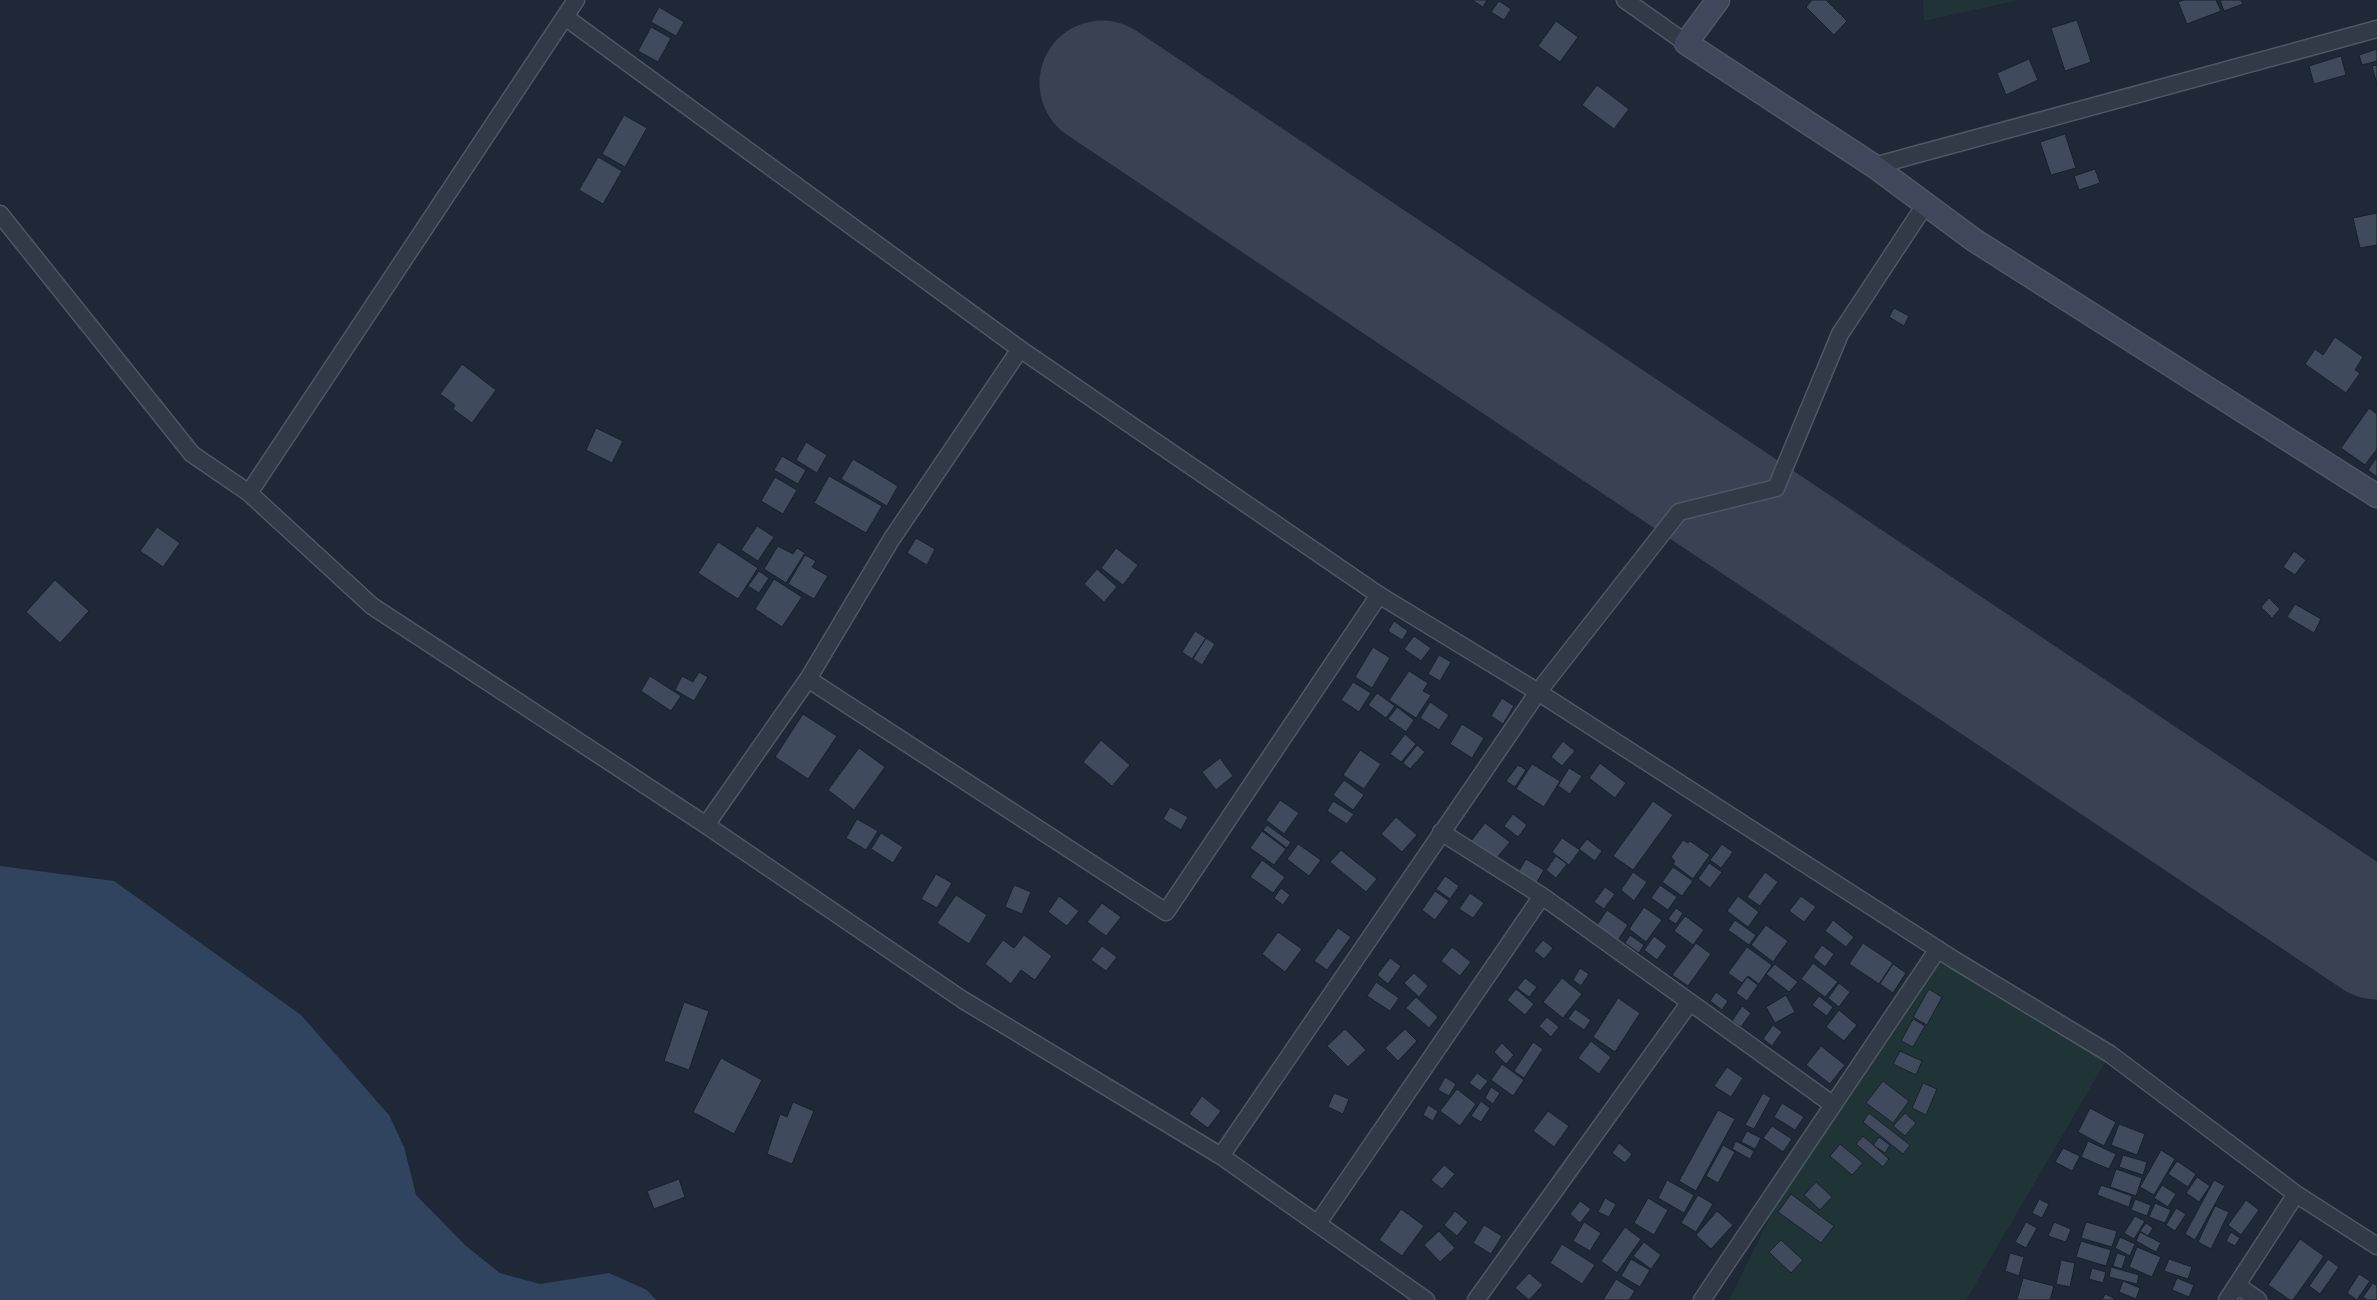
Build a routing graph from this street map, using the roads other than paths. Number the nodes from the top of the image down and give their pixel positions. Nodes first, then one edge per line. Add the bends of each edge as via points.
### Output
1 (576, 0) edge
2 (1625, 0) edge
3 (1718, 0) edge
4 (565, 17) junction
5 (2377, 29) edge
6 (1686, 43) junction
7 (1874, 166) junction
8 (1925, 204) junction
9 (0, 214) edge
10 (1020, 349) junction
11 (249, 493) junction
12 (2377, 496) edge
13 (1379, 595) junction
14 (808, 679) junction
15 (1538, 692) junction
16 (706, 825) junction
17 (1441, 832) junction
18 (1542, 896) junction
19 (1938, 949) junction
20 (1690, 1002) junction
21 (1832, 1104) junction
22 (1220, 1156) junction
23 (2296, 1194) junction
24 (1318, 1223) junction
25 (2377, 1246) edge
26 (2236, 1285) junction
27 (1426, 1300) edge
28 (1476, 1300) edge
29 (1702, 1300) edge
30 (2227, 1300) edge
31 (2258, 1300) edge

1 - 4 street
2 - 6 street
3 - 6 street
4 - 10 street
4 - 11 street
5 - 7 street
6 - 7 street
7 - 8 street
8 - 12 street via 1974,240
8 - 15 street via 1840,334 1776,488 1679,512
9 - 11 street via 192,454
10 - 13 street
10 - 14 street via 891,540
11 - 16 street via 372,606
13 - 14 street via 1166,912
13 - 15 street
14 - 16 street
15 - 17 street
15 - 19 street
16 - 22 street via 962,1000
17 - 18 street
17 - 22 street
18 - 20 street
18 - 24 street
19 - 21 street
19 - 23 street via 2110,1054
20 - 21 street
20 - 28 street
21 - 29 street
22 - 24 street
23 - 25 street
23 - 26 street
24 - 27 street
26 - 30 street
26 - 31 street

